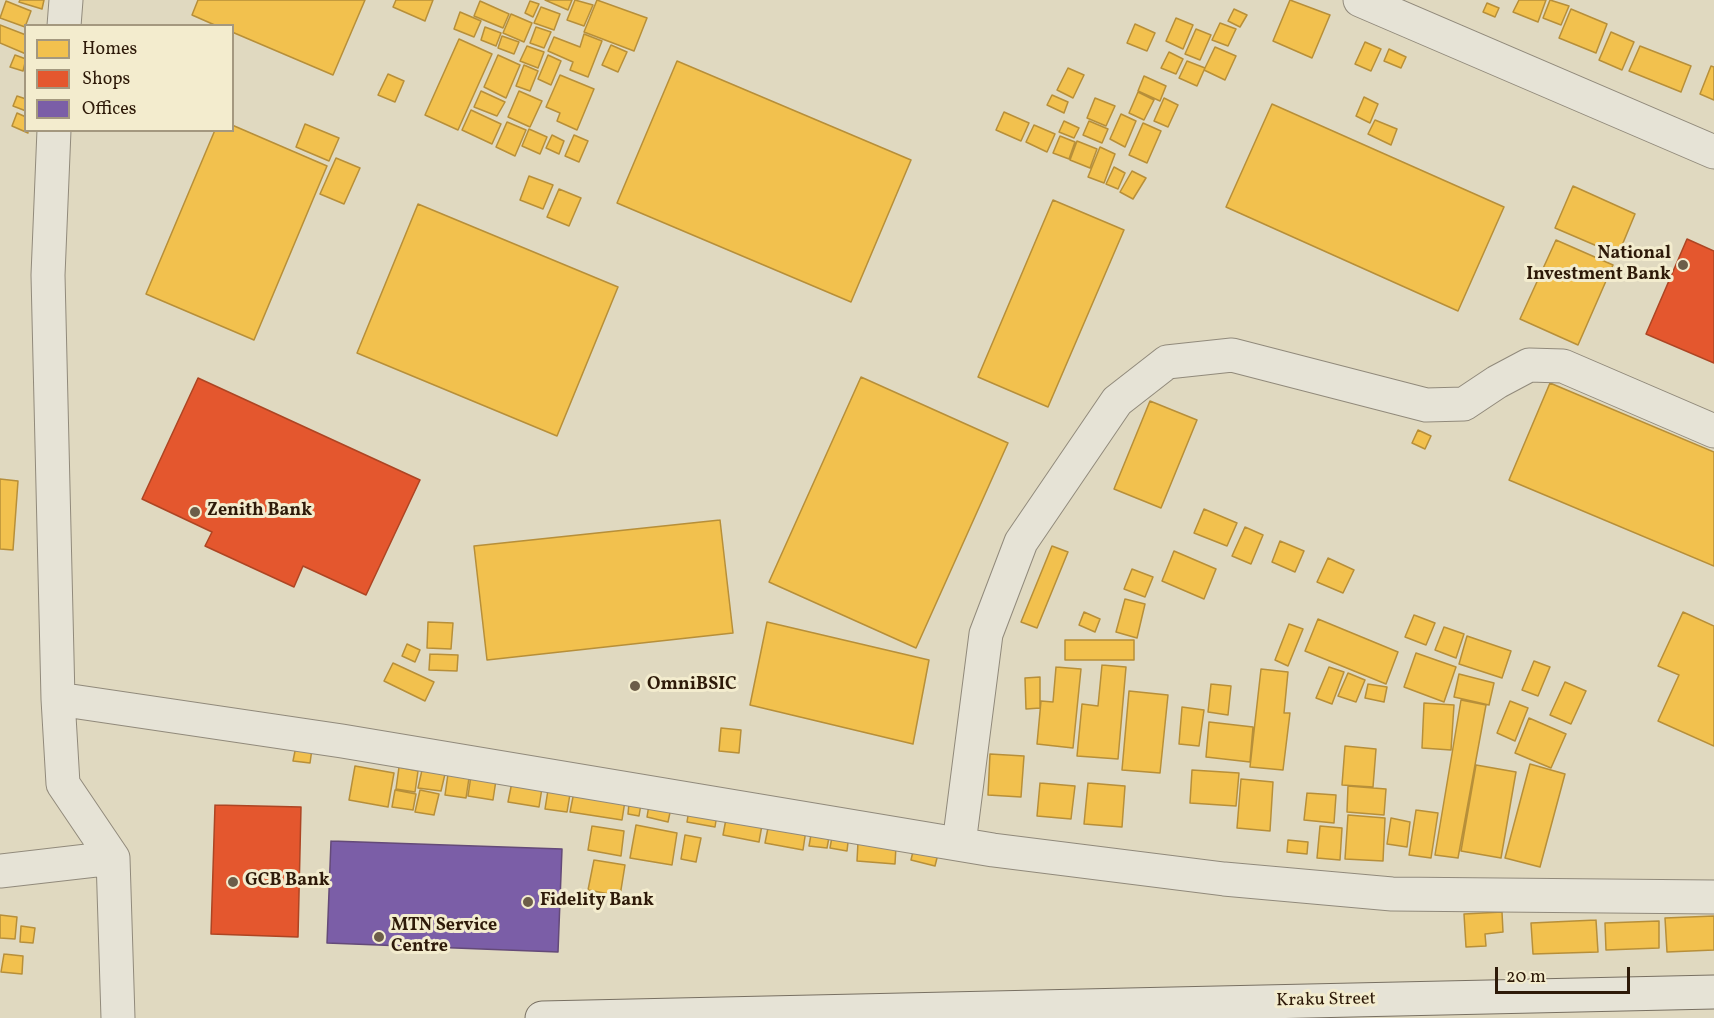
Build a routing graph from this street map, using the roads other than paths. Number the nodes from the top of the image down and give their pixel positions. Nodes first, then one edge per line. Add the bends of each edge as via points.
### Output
1 (66, 0) edge
2 (1360, 0) edge
3 (64, 24) edge
4 (54, 132) edge
5 (1714, 152) edge
6 (1714, 430) edge
7 (58, 699) junction
8 (959, 844) junction
9 (113, 858) junction
10 (0, 872) edge
11 (1714, 897) edge
12 (1714, 992) edge
13 (917, 1014) edge
14 (118, 1018) edge
15 (542, 1018) edge

1 - 3 street
2 - 5 street
4 - 7 street via 48,275
6 - 8 street via 1563,366 1529,365 1464,404 1426,405 1232,355 1167,362 1117,401 1021,542 986,634
7 - 8 street via 342,741
7 - 9 street via 63,784
8 - 11 street via 1224,879 1392,894
9 - 10 street
9 - 14 street
12 - 13 street, Kraku Street
13 - 15 street, Kraku Street

